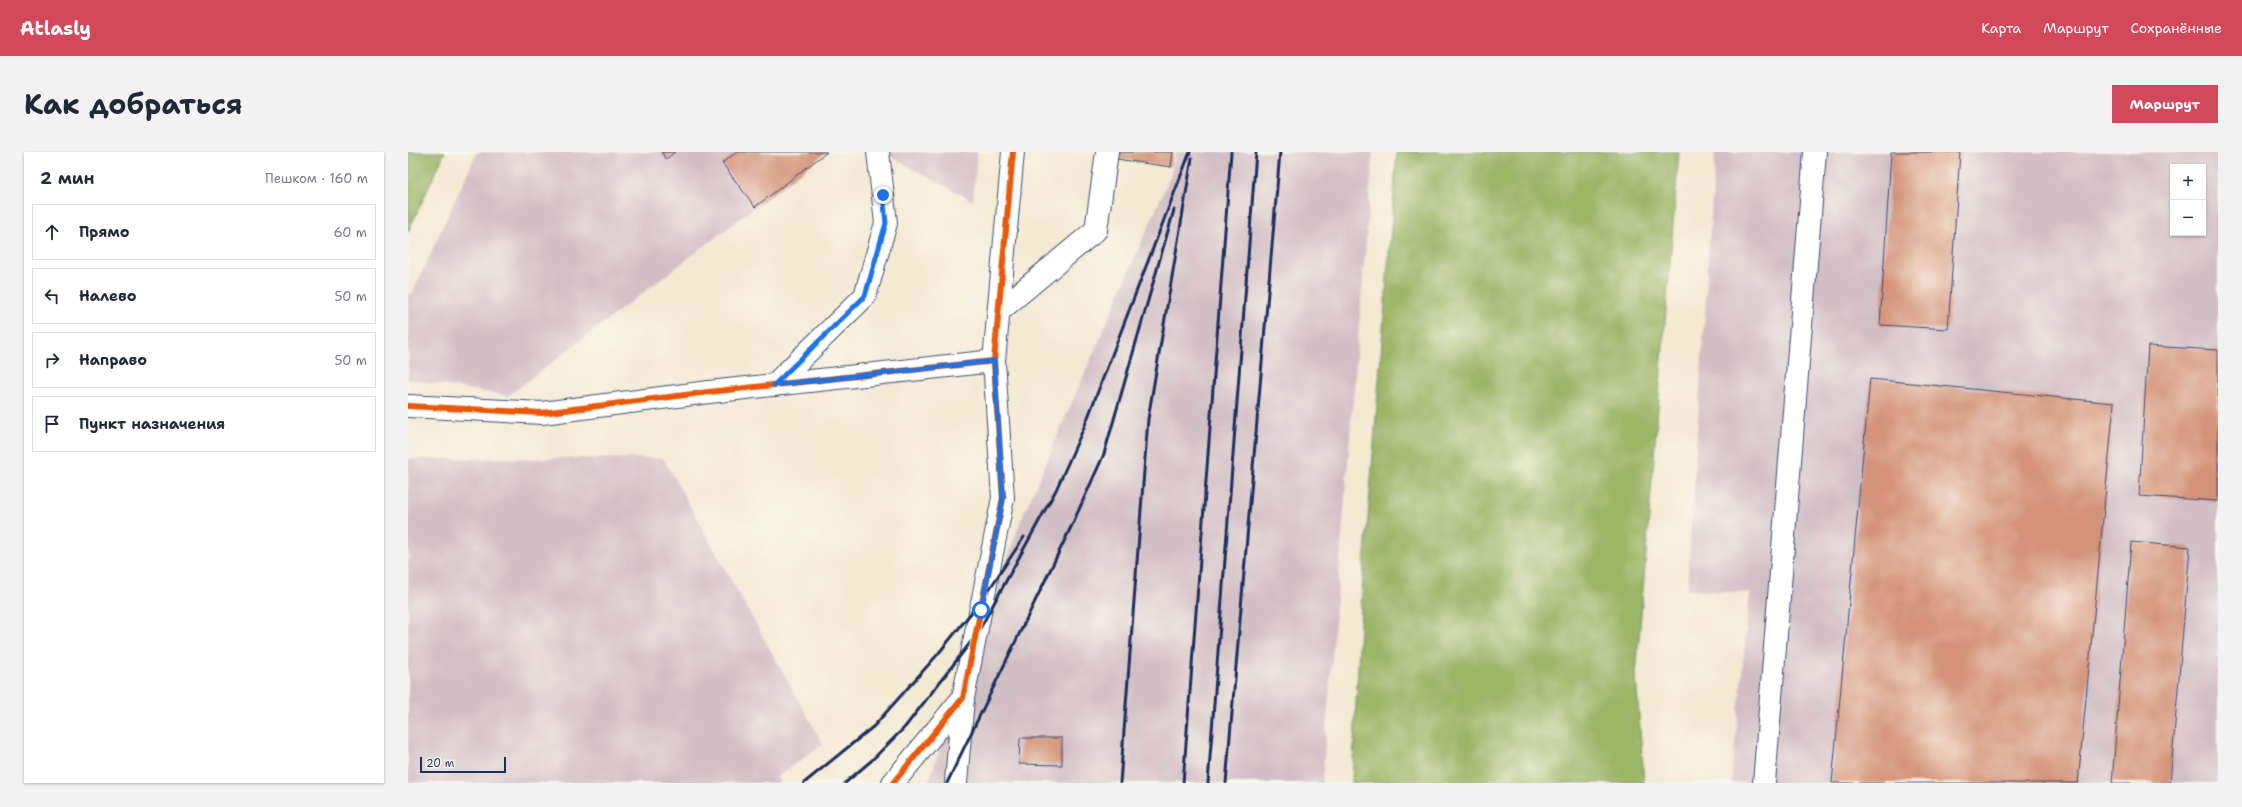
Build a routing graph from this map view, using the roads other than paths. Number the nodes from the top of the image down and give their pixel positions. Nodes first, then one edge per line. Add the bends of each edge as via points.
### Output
1 (878, 152) edge
2 (1013, 152) edge
3 (1107, 152) edge
4 (1815, 152) edge
5 (999, 311) junction
6 (994, 361) junction
7 (774, 385) junction
8 (408, 406) edge
9 (963, 698) junction
10 (893, 783) edge
11 (956, 783) edge
12 (1764, 783) edge

1 - 7 street via 886,223 865,296
2 - 5 street
3 - 5 street via 1096,230
4 - 12 street
5 - 6 street
6 - 7 street
6 - 9 street via 1003,498
7 - 8 street via 542,413
9 - 10 street
9 - 11 street

